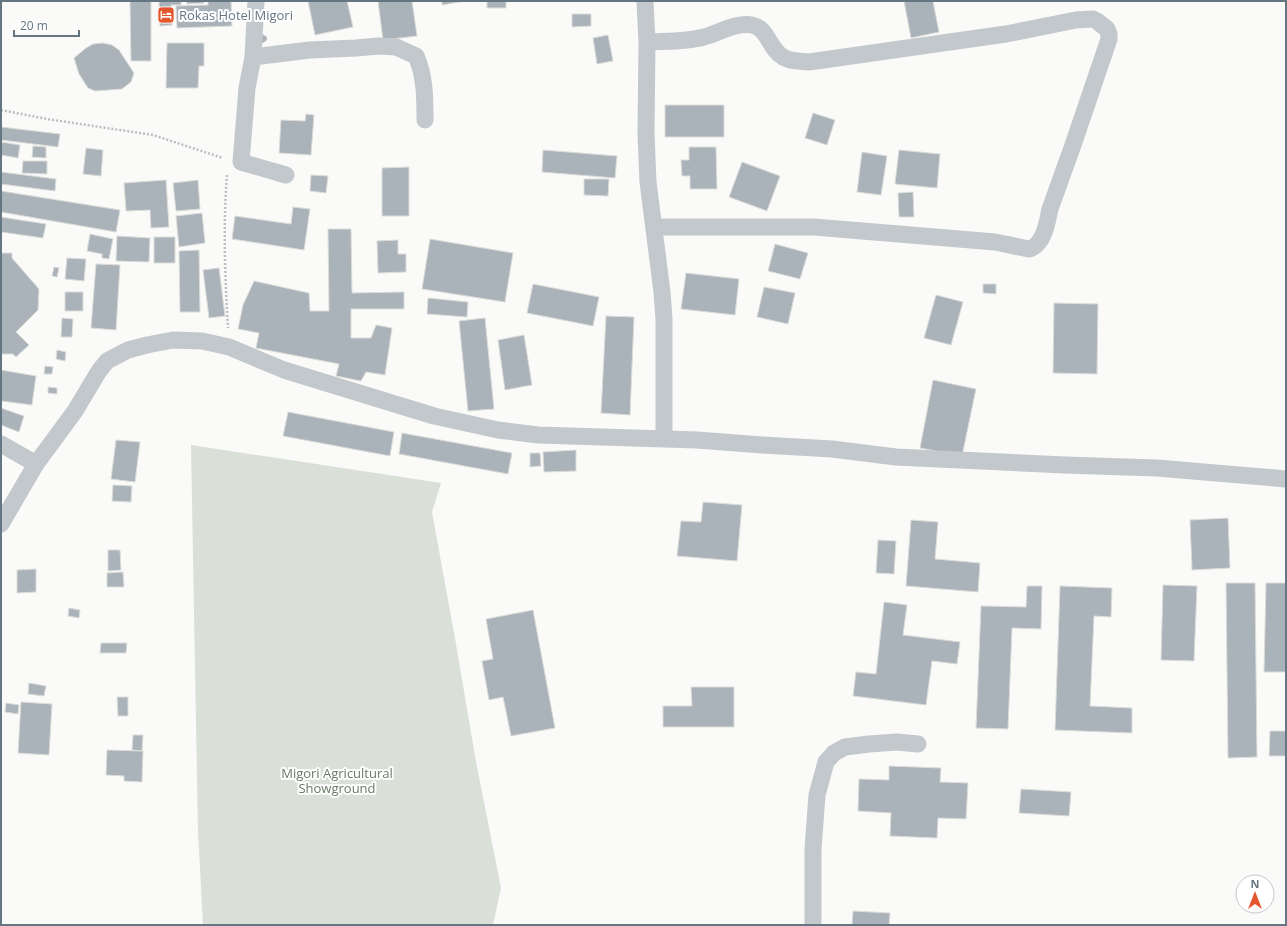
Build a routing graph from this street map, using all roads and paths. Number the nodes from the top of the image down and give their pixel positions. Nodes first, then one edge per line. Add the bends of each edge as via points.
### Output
1 (256, 1) edge
2 (645, 1) edge
3 (647, 42) junction
4 (253, 57) junction
5 (1, 110) edge
6 (425, 120) dead end
7 (228, 160) dead end
8 (228, 168) dead end
9 (286, 175) dead end
10 (654, 227) junction
11 (229, 347) junction
12 (664, 439) junction
13 (1, 444) edge
14 (36, 464) junction
15 (1286, 478) edge
16 (1, 524) edge
17 (918, 744) dead end
18 (813, 925) edge

1 - 4 street
2 - 3 street
3 - 10 street via 646,133 648,182
3 - 10 street via 704,37 734,26 752,25 765,34 774,50 783,58 809,62 1006,34 1076,20 1092,19 1103,25 1109,34 1045,228 1034,248 995,242 814,227
4 - 6 street via 310,50 396,46 416,56 420,66
4 - 9 street via 247,88 241,162
5 - 7 path via 153,135
8 - 11 path via 225,200
10 - 12 street via 664,319
11 - 12 street via 306,377 434,416 498,430 538,436
11 - 14 street via 202,341 173,340 128,350 107,361 98,371 75,411
12 - 15 street via 832,449 896,457 1157,468
13 - 14 street
14 - 16 street
17 - 18 street via 897,742 846,747 834,753 826,762 817,795 813,849

